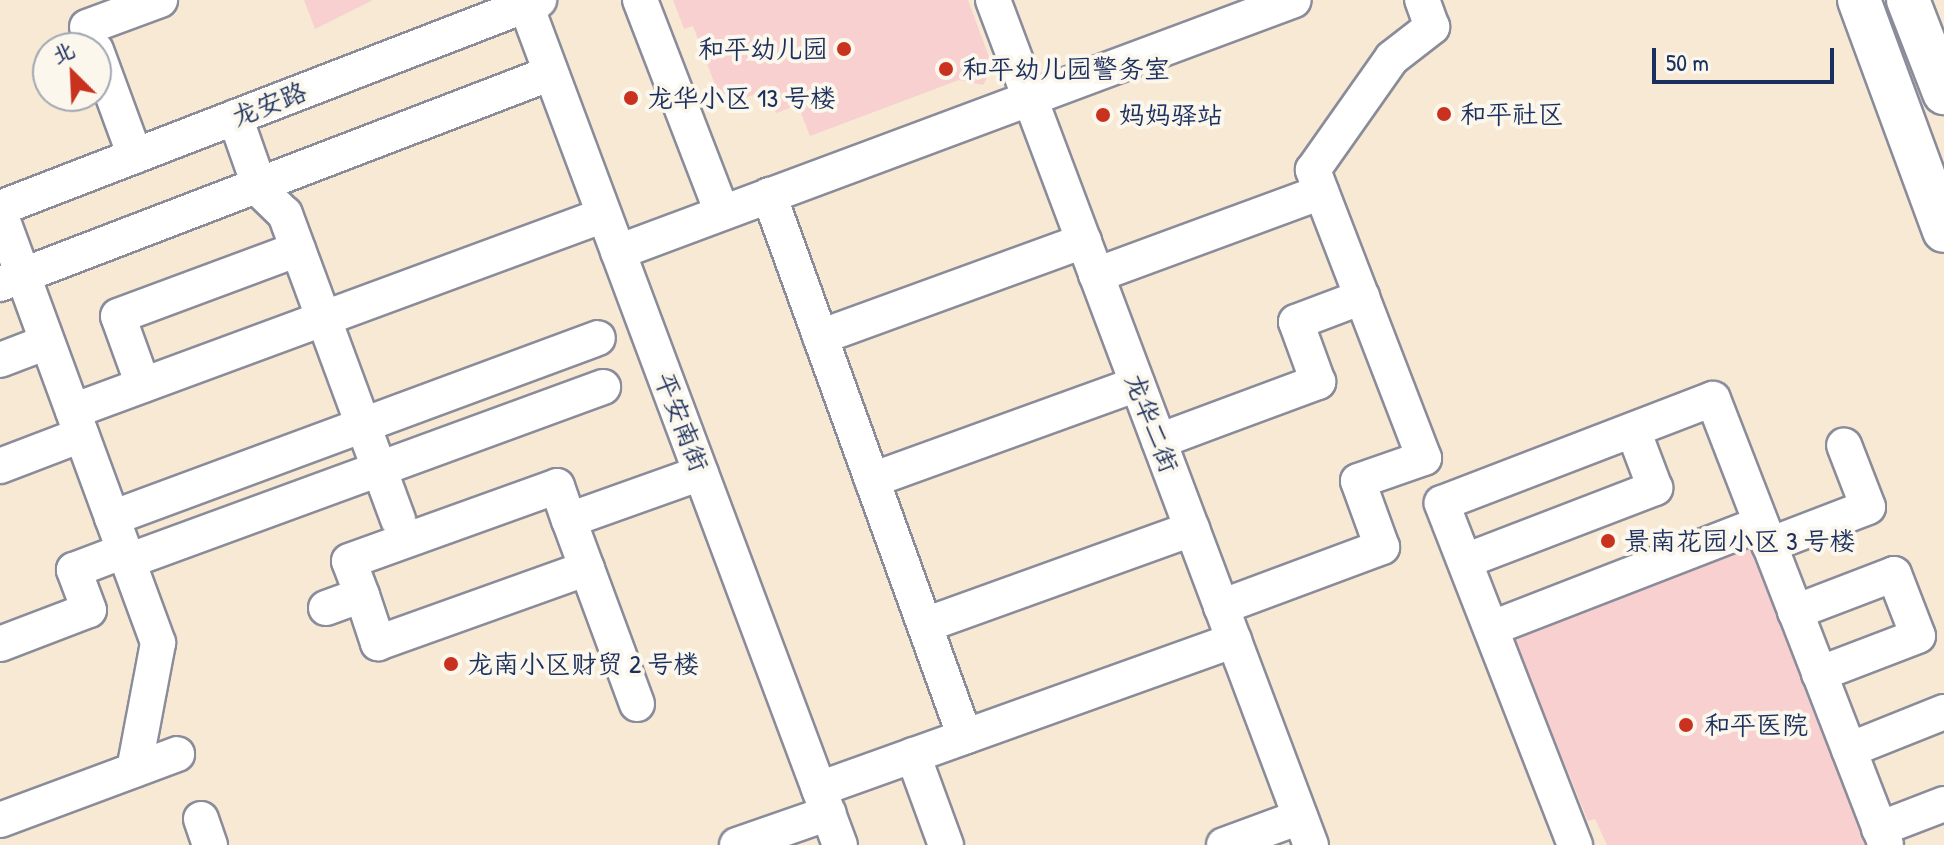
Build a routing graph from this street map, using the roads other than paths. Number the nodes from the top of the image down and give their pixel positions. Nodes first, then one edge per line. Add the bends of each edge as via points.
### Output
1 (160, 0) edge
2 (640, 0) edge
3 (993, 0) edge
4 (1294, 0) edge
5 (1422, 0) edge
6 (1859, 0) edge
7 (1908, 0) edge
8 (529, 2) edge
9 (89, 31) edge
10 (551, 73) junction
11 (1944, 93) edge
12 (1030, 98) junction
13 (235, 117) junction
14 (135, 156) junction
15 (260, 185) junction
16 (1321, 192) junction
17 (769, 195) junction
18 (0, 211) edge
19 (722, 213) junction
20 (604, 215) junction
21 (1944, 231) edge
22 (1084, 241) junction
23 (298, 249) junction
24 (618, 252) junction
25 (1096, 275) junction
26 (11, 280) edge
27 (1362, 297) junction
28 (324, 319) junction
29 (820, 337) junction
30 (598, 338) dead end
31 (47, 342) junction
32 (0, 360) edge
33 (1137, 384) junction
34 (143, 385) junction
35 (603, 387) dead end
36 (77, 423) junction
37 (363, 425) junction
38 (1633, 430) junction
39 (1159, 441) junction
40 (1844, 445) dead end
41 (0, 466) edge
42 (379, 469) junction
43 (701, 473) junction
44 (872, 480) junction
45 (112, 518) junction
46 (398, 520) dead end
47 (569, 520) junction
48 (1192, 529) junction
49 (1764, 535) junction
50 (126, 556) junction
51 (1465, 561) junction
52 (587, 568) junction
53 (362, 595) junction
54 (1221, 607) junction
55 (326, 608) dead end
56 (1795, 612) junction
57 (1505, 623) dead end
58 (925, 625) junction
59 (1234, 640) junction
60 (0, 644) edge
61 (1819, 674) junction
62 (637, 704) dead end
63 (1944, 712) edge
64 (965, 737) junction
65 (1849, 750) junction
66 (177, 754) dead end
67 (913, 755) junction
68 (134, 770) junction
69 (824, 801) junction
70 (1944, 804) edge
71 (0, 820) edge
72 (1306, 831) edge
73 (1882, 837) edge
74 (737, 845) edge
75 (840, 845) edge
76 (946, 845) edge
77 (1224, 845) edge
78 (1575, 845) edge

1 - 9 street
2 - 19 street
3 - 12 street, 龙华二街
4 - 12 street
5 - 16 street via 1432,27 1392,58 1313,170
6 - 21 main road
7 - 11 main road
8 - 10 street, 平安南街
8 - 13 street, 龙安路
9 - 14 street
10 - 15 street
10 - 20 street, 平安南街
12 - 17 street
12 - 22 street, 龙华二街
13 - 14 street, 龙安路
13 - 15 street
14 - 18 street, 龙安路
15 - 23 street via 285,214
15 - 26 street
16 - 25 street
16 - 27 street
17 - 19 street
17 - 29 street
18 - 26 street
19 - 24 street
20 - 24 street, 平安南街
20 - 28 street
22 - 25 street, 龙华二街
22 - 29 street
23 - 28 street
23 - 34 street via 118,316
24 - 43 street, 平安南街
25 - 33 street, 龙华二街
26 - 31 street
27 - 39 street via 1296,322 1318,382
27 - 54 street via 1424,458 1358,481 1382,547
28 - 34 street
28 - 37 street
29 - 44 street
30 - 37 street
31 - 32 street
31 - 36 street
33 - 39 street, 龙华二街
33 - 44 street
34 - 36 street
35 - 42 street
36 - 41 street
36 - 45 street
37 - 42 street
37 - 45 street
38 - 49 street via 1713,399
38 - 51 street via 1655,488
38 - 51 street via 1442,503
39 - 48 street, 龙华二街
40 - 49 street via 1868,507
42 - 46 street
42 - 50 street
43 - 47 street
43 - 69 street, 平安南街
44 - 58 street
45 - 50 street
47 - 52 street
47 - 53 street via 557,486 349,561
48 - 54 street, 龙华二街
48 - 58 street
49 - 56 street
49 - 57 street
50 - 60 street via 74,570 89,610
50 - 68 street via 158,643
51 - 78 street
52 - 53 street via 378,643
52 - 62 street
53 - 55 street
54 - 59 street, 龙华二街
56 - 61 street
56 - 61 street via 1894,574 1913,623 1918,636
58 - 64 street
59 - 64 street
59 - 72 street, 龙华二街
61 - 65 street
63 - 65 street
64 - 67 street
65 - 73 street
66 - 68 street
67 - 69 street
67 - 76 street
68 - 71 street
69 - 74 street
69 - 75 street, 平安南街
70 - 73 street
72 - 77 street

